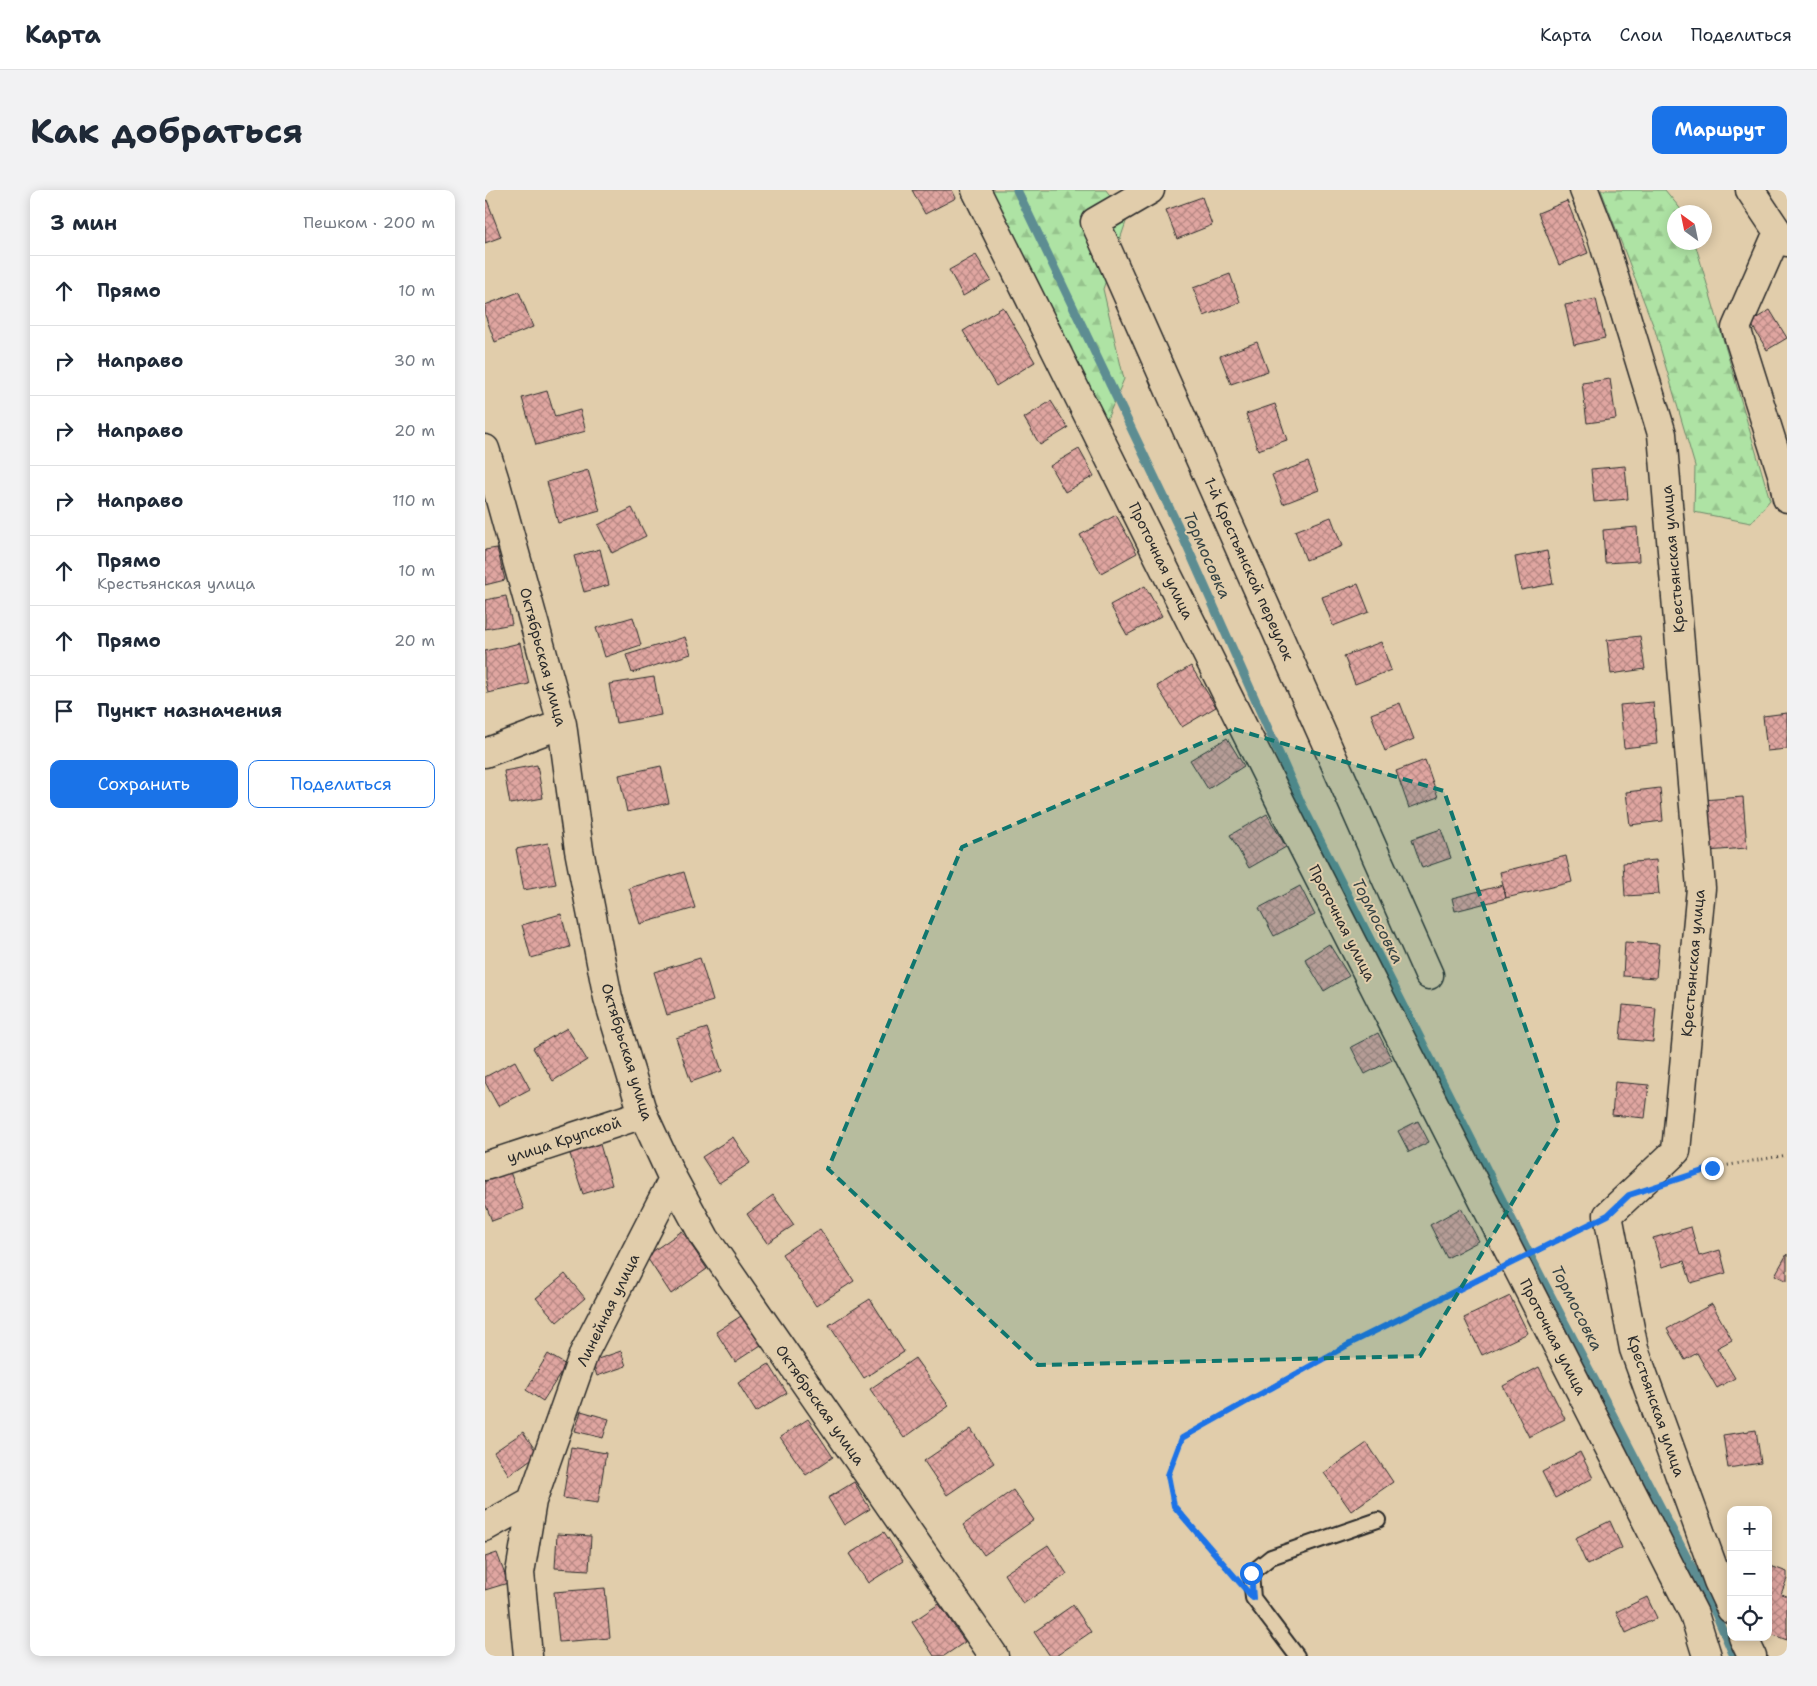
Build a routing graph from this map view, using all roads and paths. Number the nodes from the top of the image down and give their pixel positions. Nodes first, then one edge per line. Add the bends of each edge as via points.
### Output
1 (976, 190) edge
2 (1150, 190) edge
3 (1584, 190) edge
4 (1750, 190) edge
5 (1782, 237) edge
6 (485, 449) edge
7 (490, 482) edge
8 (1787, 498) edge
9 (562, 724) junction
10 (485, 754) edge
11 (1429, 975) dead end
12 (643, 1114) junction
13 (1787, 1155) edge
14 (485, 1166) edge
15 (1685, 1177) dead end
16 (673, 1179) junction
17 (1608, 1215) junction
18 (1515, 1262) junction
19 (532, 1501) junction
20 (1378, 1520) dead end
21 (485, 1527) edge
22 (1253, 1598) junction
23 (1727, 1600) edge
24 (1745, 1641) edge
25 (528, 1656) edge
26 (994, 1656) edge
27 (1297, 1656) edge
28 (1707, 1656) edge
29 (1752, 1656) edge

1 - 18 street, Проточная улица via 1295,831
2 - 11 street, 1-й Крестьянской переулок via 1095,222
3 - 17 street, Крестьянская улица via 1601,234 1662,434 1701,888 1676,1151
4 - 5 street
5 - 8 street via 1736,328
6 - 7 street, Октябрьская улица
7 - 9 street, Октябрьская улица
9 - 10 street
9 - 12 street, Октябрьская улица via 579,850 608,998
12 - 14 street, улица Крупской
12 - 16 street, Октябрьская улица
13 - 15 path via 1712,1168
16 - 19 street, Линейная улица via 584,1353
16 - 26 street, Октябрьская улица via 705,1238
17 - 18 path
17 - 23 street, Крестьянская улица via 1634,1349
18 - 22 path via 1355,1341 1182,1438 1168,1475 1174,1506
18 - 28 street, Проточная улица via 1694,1614
19 - 21 street
19 - 25 street, Линейная улица via 519,1573
20 - 22 lane via 1271,1557 1251,1573
22 - 27 lane
24 - 29 street

